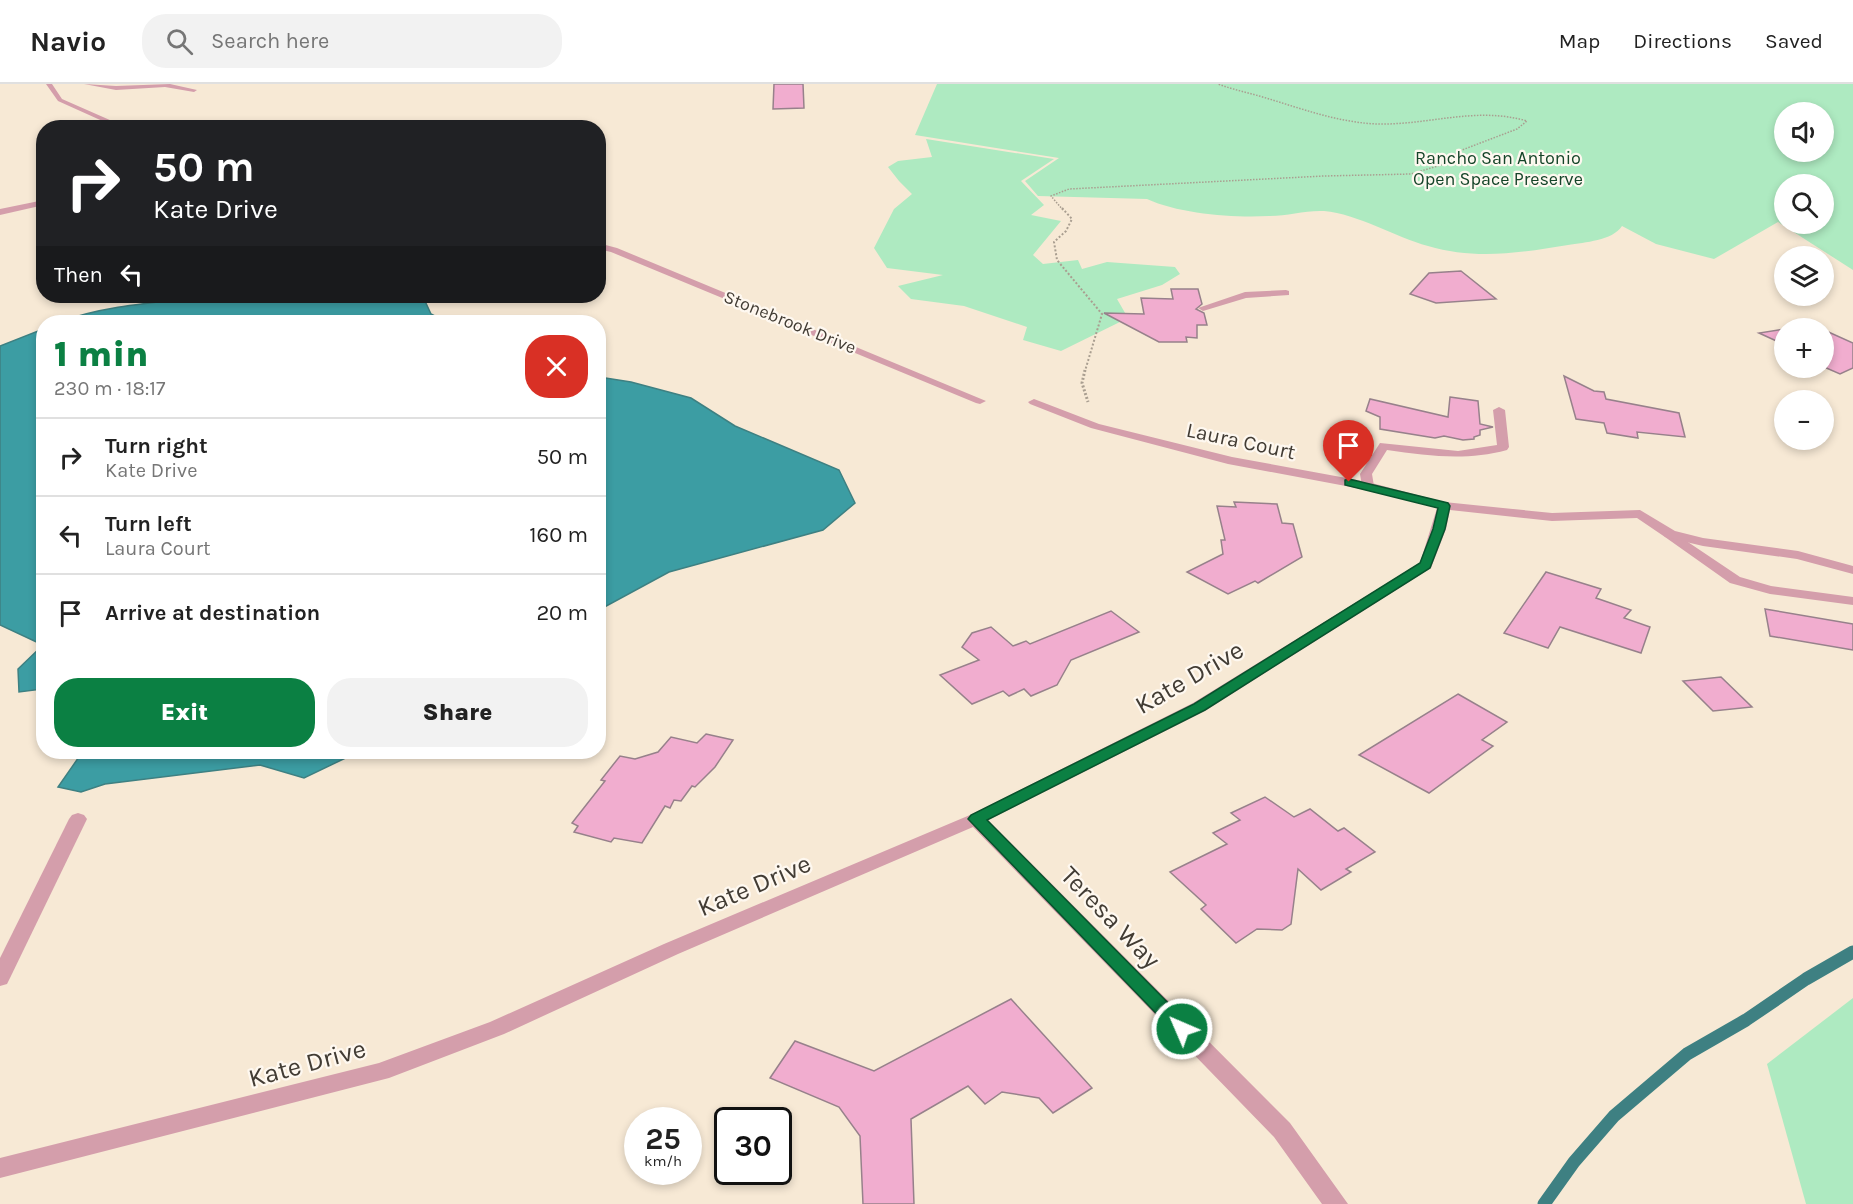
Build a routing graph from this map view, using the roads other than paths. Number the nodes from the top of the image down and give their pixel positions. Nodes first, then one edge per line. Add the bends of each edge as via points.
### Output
1 (49, 84) edge
2 (87, 84) edge
3 (194, 90) dead end
4 (106, 120) edge
5 (36, 204) edge
6 (30, 206) junction
7 (36, 208) edge
8 (0, 212) edge
9 (606, 248) edge
10 (1286, 293) dead end
11 (1203, 308) dead end
12 (980, 401) dead end
13 (1034, 402) dead end
14 (1499, 410) dead end
15 (1368, 486) junction
16 (1444, 506) junction
17 (1670, 534) junction
18 (1853, 570) edge
19 (1853, 601) edge
20 (78, 819) dead end
21 (976, 819) junction
22 (0, 978) edge
23 (0, 1168) edge
24 (1336, 1204) edge

1 - 4 street via 60,100
2 - 3 street via 116,88 165,85
5 - 6 street
6 - 7 street
6 - 8 street
9 - 12 street, Stonebrook Drive
10 - 11 street via 1245,295
13 - 15 street, Laura Court via 1095,426 1232,461
14 - 15 street via 1503,447 1481,454 1445,455 1384,446 1365,474
15 - 16 street, Laura Court
16 - 17 street, Laura Court via 1552,517 1640,514
16 - 21 street, Kate Drive via 1426,565 1200,707
17 - 18 street via 1798,555
17 - 19 street via 1735,580 1770,590
20 - 22 street
21 - 23 street, Kate Drive via 497,1028 381,1072
21 - 24 street, Teresa Way via 1282,1130

